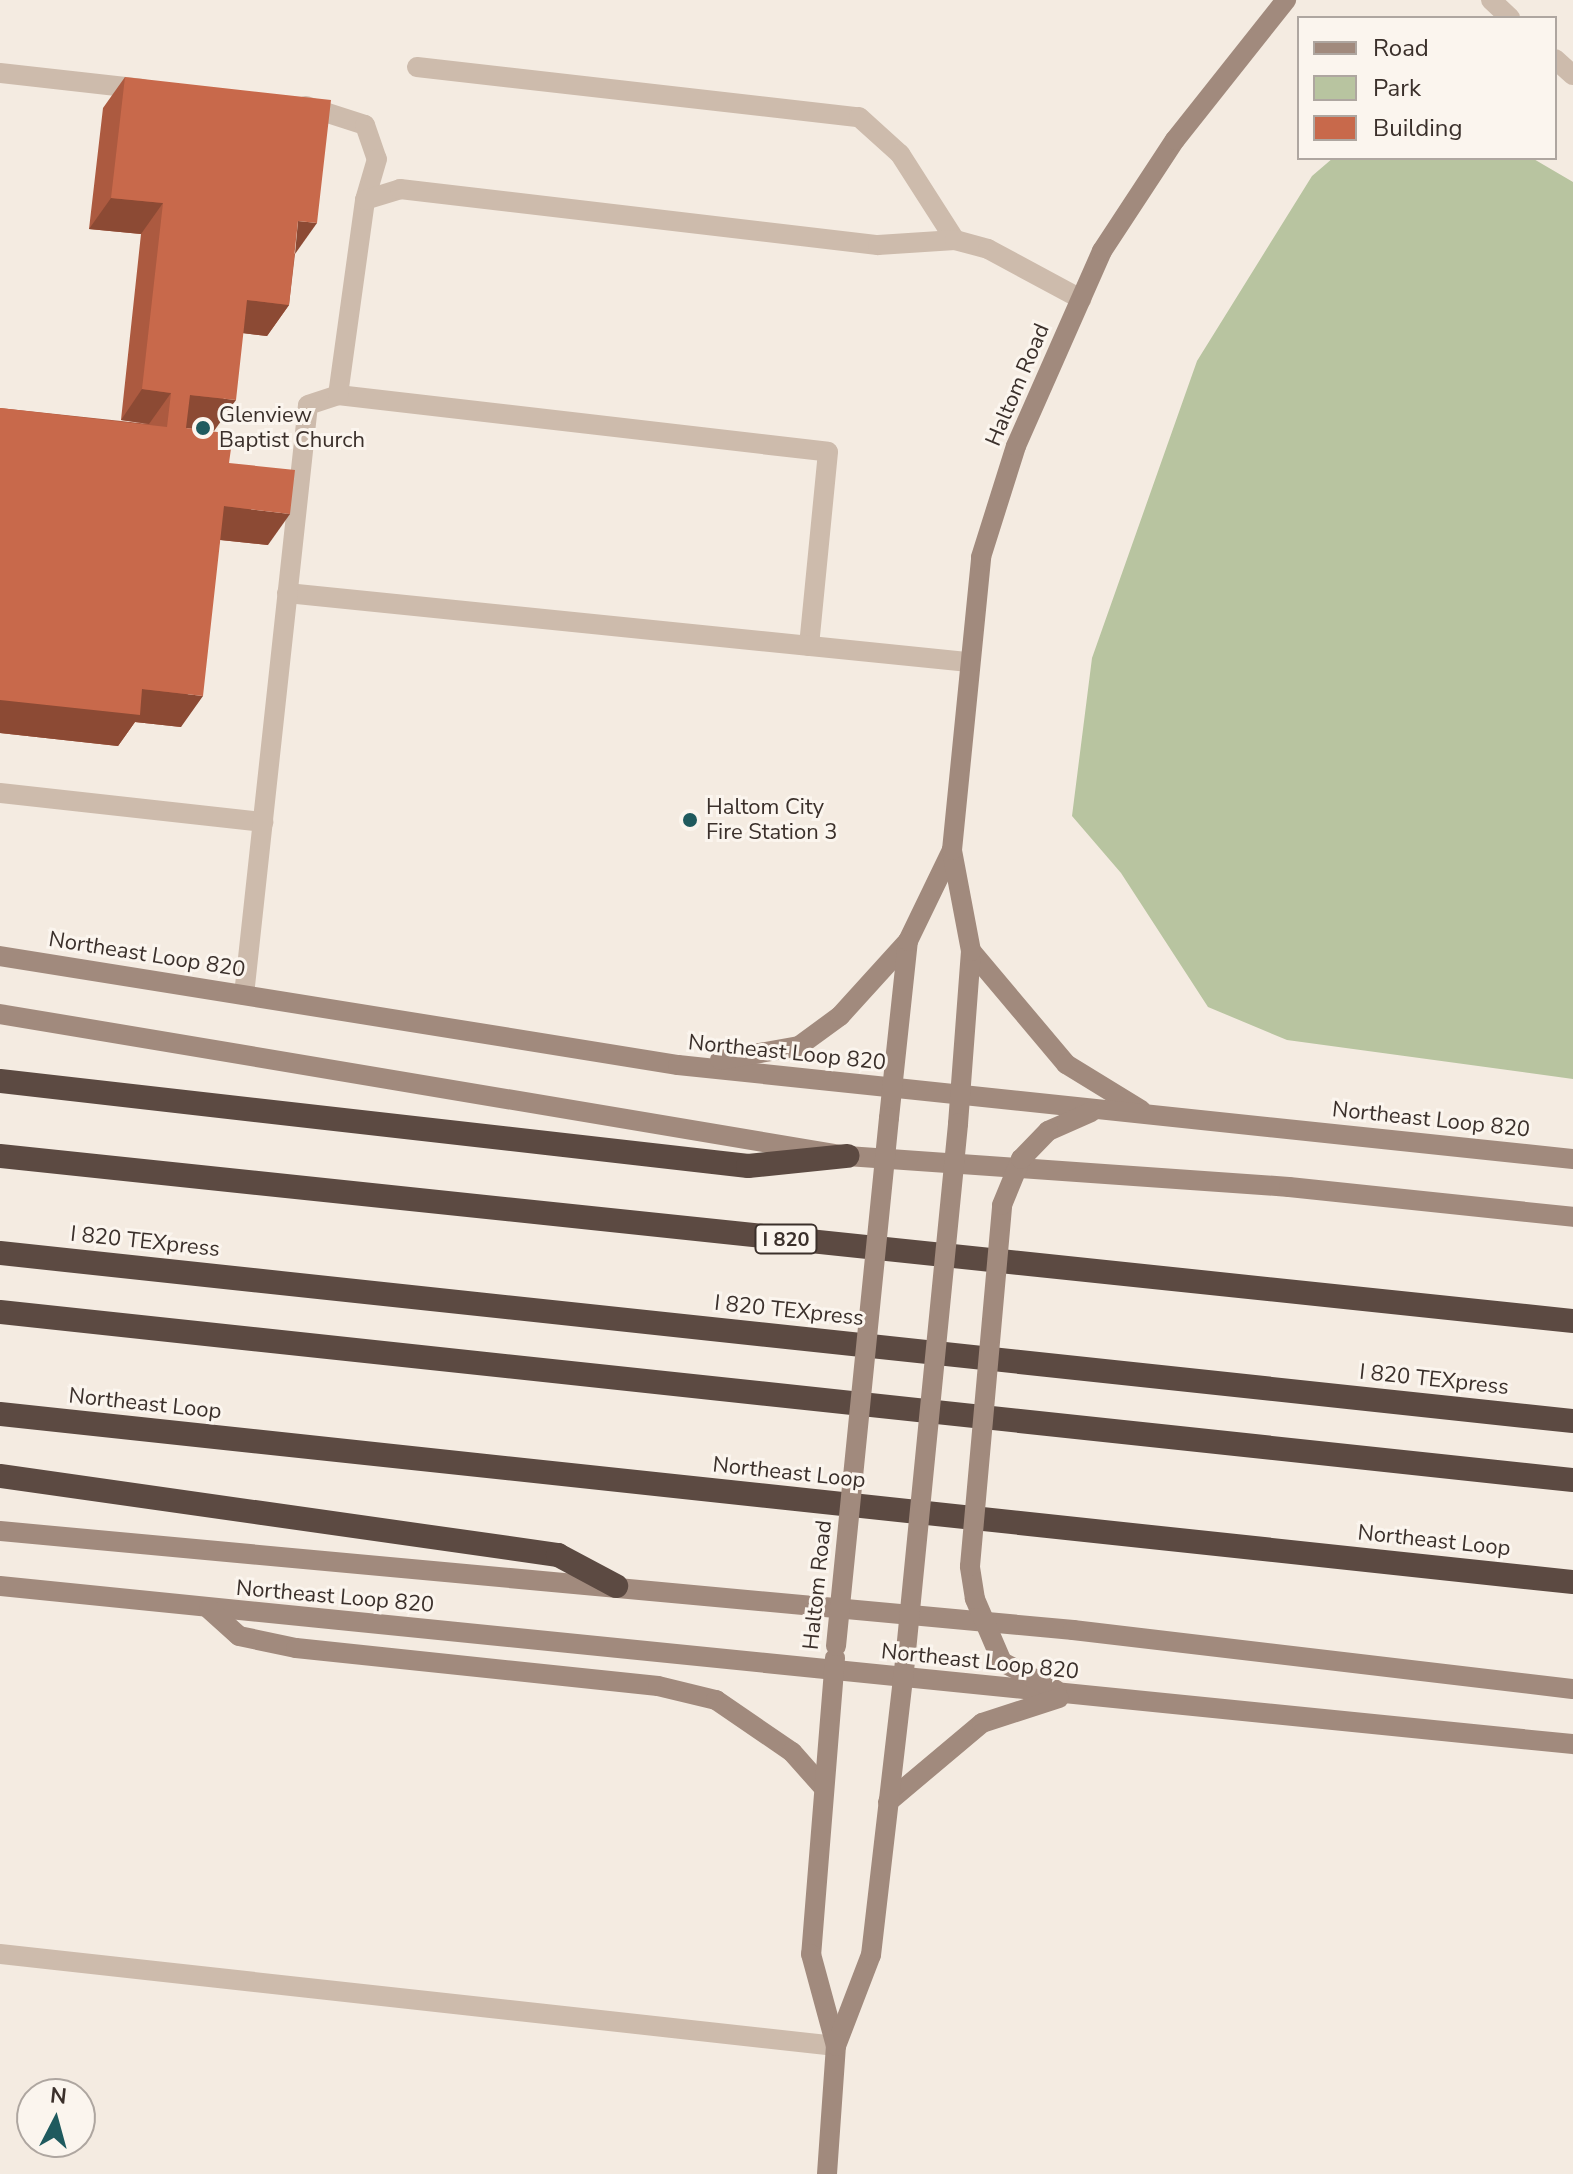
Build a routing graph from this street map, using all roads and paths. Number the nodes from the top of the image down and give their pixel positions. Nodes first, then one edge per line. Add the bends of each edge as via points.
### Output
1 (1286, 0) edge
2 (1491, 0) edge
3 (1508, 16) edge
4 (1557, 61) edge
5 (417, 67) dead end
6 (0, 73) edge
7 (1573, 75) edge
8 (164, 91) edge
9 (284, 102) edge
10 (365, 200) junction
11 (955, 240) junction
12 (1081, 299) junction
13 (338, 395) junction
14 (287, 593) junction
15 (809, 646) junction
16 (967, 662) junction
17 (0, 793) edge
18 (263, 822) junction
19 (952, 850) junction
20 (908, 941) junction
21 (971, 951) junction
22 (0, 956) edge
23 (244, 995) junction
24 (0, 1014) edge
25 (678, 1065) junction
26 (0, 1081) edge
27 (892, 1088) junction
28 (960, 1096) junction
29 (1095, 1110) junction
30 (1151, 1115) junction
31 (0, 1156) edge
32 (847, 1156) junction
33 (1573, 1159) edge
34 (1573, 1217) edge
35 (0, 1253) edge
36 (0, 1312) edge
37 (1573, 1321) edge
38 (0, 1414) edge
39 (1573, 1421) edge
40 (0, 1476) edge
41 (1573, 1480) edge
42 (0, 1531) edge
43 (1573, 1582) edge
44 (0, 1586) edge
45 (616, 1586) junction
46 (209, 1609) junction
47 (833, 1669) junction
48 (903, 1678) junction
49 (1573, 1689) edge
50 (1067, 1695) junction
51 (1573, 1744) edge
52 (823, 1787) junction
53 (888, 1802) junction
54 (0, 1954) edge
55 (836, 2046) junction
56 (827, 2174) edge

1 - 12 main road, Haltom Road via 1175,140 1102,251
2 - 3 street
4 - 7 street
5 - 11 street via 859,117 900,154
6 - 8 street
9 - 10 street via 365,125 377,159
10 - 11 street via 400,189 878,245
10 - 13 street
11 - 12 street via 988,249
12 - 16 main road, Haltom Road via 1016,446 981,557
13 - 14 street via 308,405
13 - 15 street via 828,452
14 - 15 street
14 - 18 street
15 - 16 street
16 - 19 main road, Haltom Road
17 - 18 street
18 - 23 street
19 - 20 main road, Haltom Road
19 - 21 main road, Haltom Road
20 - 25 main road via 840,1016 799,1046
20 - 27 main road, Haltom Road
21 - 28 main road, Haltom Road
21 - 30 main road via 1066,1064
22 - 23 main road, Northeast Loop 820
23 - 25 main road, Northeast Loop 820
24 - 32 main road
25 - 27 main road, Northeast Loop 820
26 - 32 highway via 748,1166
27 - 28 main road, Northeast Loop 820
27 - 47 main road, Haltom Road, bridge
28 - 29 main road, Northeast Loop 820
28 - 48 main road, Haltom Road, bridge
29 - 30 main road, Northeast Loop 820
29 - 50 main road, bridge via 1048,1131 1021,1159 1002,1205 970,1566 1002,1662
30 - 33 main road, Northeast Loop 820
31 - 37 highway, I 820
32 - 34 main road via 1289,1187
35 - 39 highway, I 820 TEXpress
36 - 41 highway
38 - 43 highway, Northeast Loop
40 - 45 highway via 558,1555
42 - 45 main road via 379,1571
44 - 46 main road, Northeast Loop 820
45 - 49 main road
46 - 47 main road, Northeast Loop 820
46 - 52 main road via 239,1636 296,1648 658,1686 716,1700 792,1752
47 - 48 main road, Northeast Loop 820
47 - 52 main road, Haltom Road
48 - 50 main road, Northeast Loop 820
48 - 53 main road, Haltom Road
50 - 51 main road, Northeast Loop 820
50 - 53 main road via 982,1723
52 - 55 main road, Haltom Road via 811,1954
53 - 55 main road, Haltom Road via 871,1955
54 - 55 street
55 - 56 main road, Haltom Road

